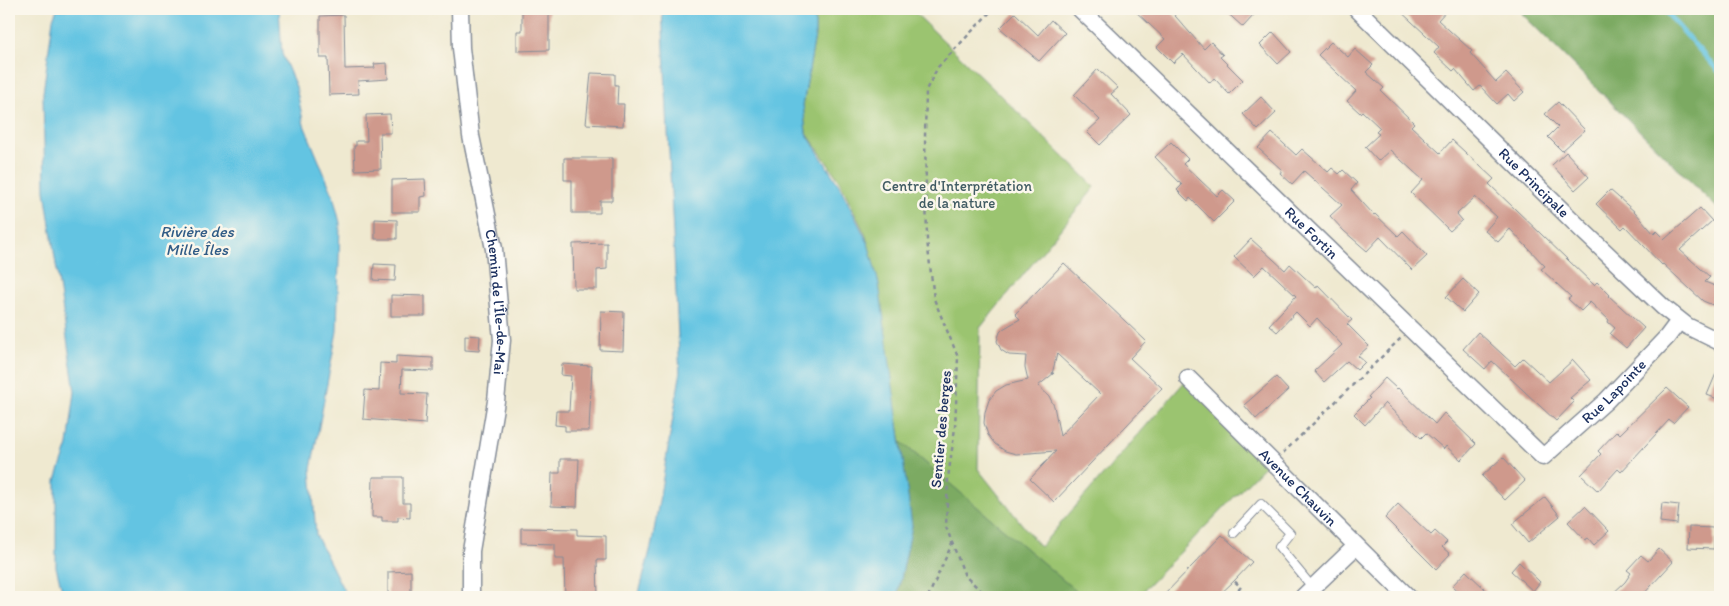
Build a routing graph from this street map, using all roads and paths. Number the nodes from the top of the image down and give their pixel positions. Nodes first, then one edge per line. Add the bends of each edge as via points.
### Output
1 (460, 9) edge
2 (993, 9) edge
3 (1080, 9) edge
4 (1357, 9) edge
5 (1680, 321) junction
6 (1411, 329) junction
7 (1720, 342) edge
8 (1188, 378) dead end
9 (1543, 457) joint
10 (1273, 463) junction
11 (1234, 533) dead end
12 (952, 544) junction
13 (1356, 546) junction
14 (1234, 581) dead end
15 (1308, 592) edge
16 (1233, 596) dead end
17 (471, 597) edge
18 (928, 597) edge
19 (988, 597) edge
20 (1408, 597) edge

1 - 17 street, Chemin de l'Île-de-Mai via 471,136 494,249 502,340 496,401 471,551
2 - 12 path, Sentier des berges via 938,67 926,90 927,240 934,299 958,357 946,527
3 - 6 street, Rue Fortin
4 - 5 street, Rue Principale via 1581,229
5 - 7 street, Rue Principale
5 - 9 street, Rue Lapointe via 1606,401
6 - 9 street, Rue Fortin
6 - 10 path
8 - 10 street, Avenue Chauvin
10 - 13 street, Avenue Chauvin
11 - 15 lane via 1261,504 1290,533 1279,547
12 - 18 path
12 - 19 path, Sentier des berges via 964,576
13 - 15 street
13 - 20 street, Avenue Chauvin
14 - 16 path via 1241,587

